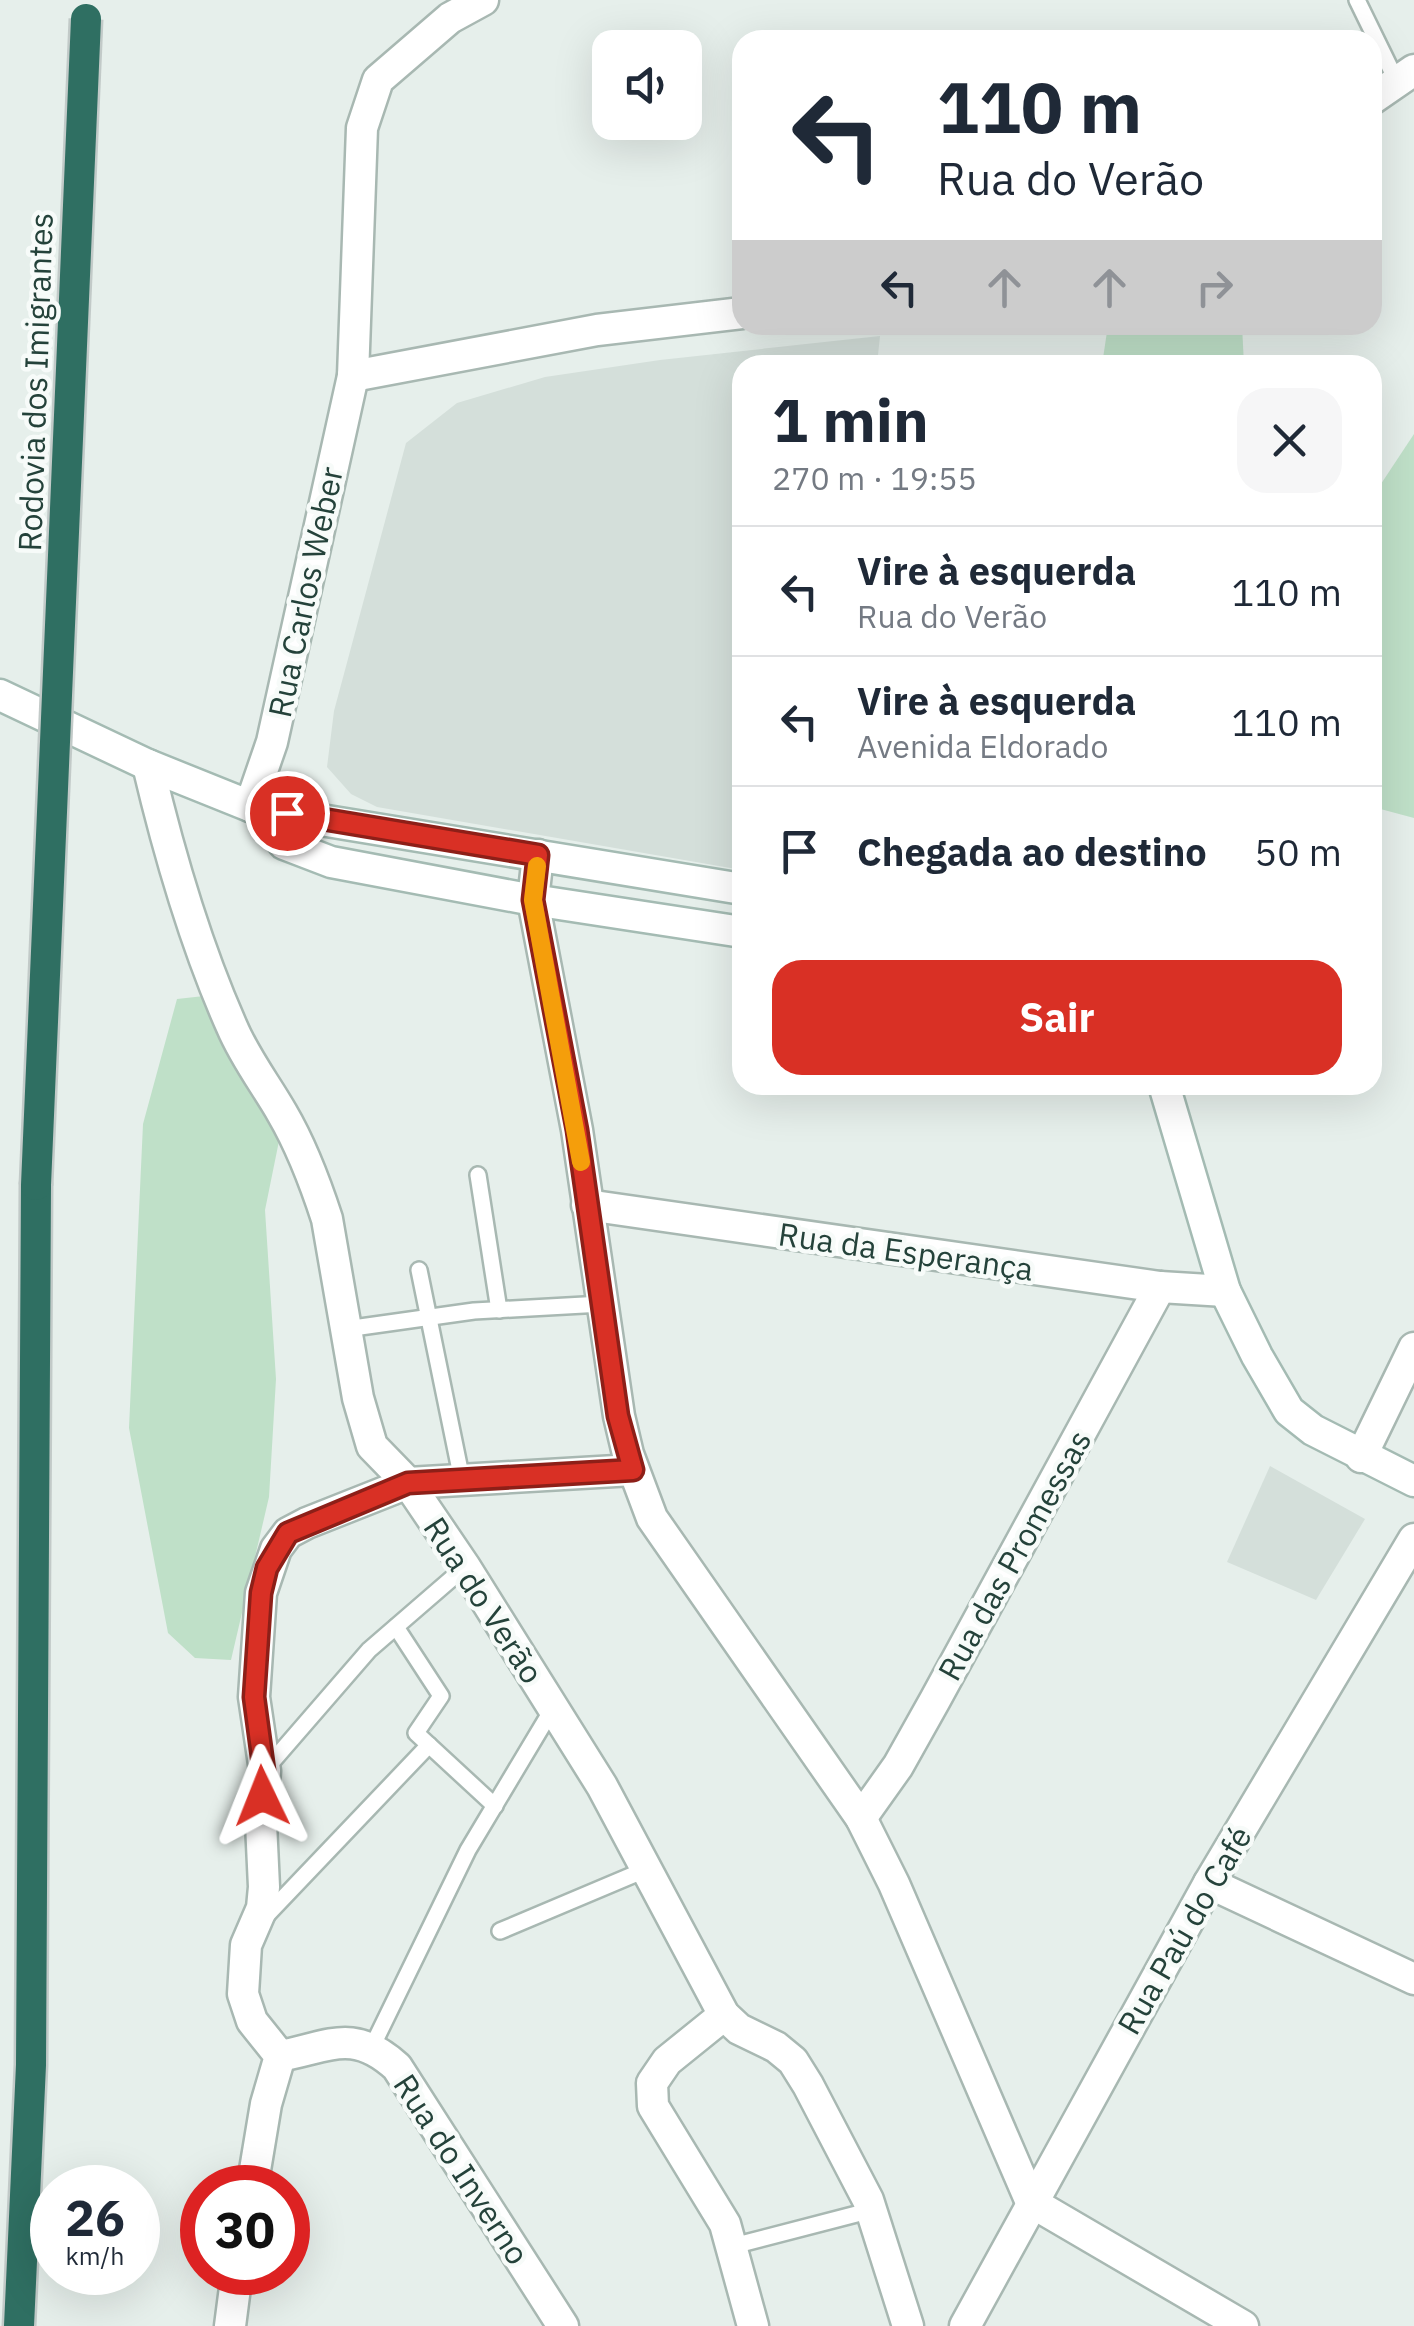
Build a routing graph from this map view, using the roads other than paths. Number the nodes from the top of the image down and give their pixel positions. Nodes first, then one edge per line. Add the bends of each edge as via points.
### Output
1 (483, 0) edge
2 (1357, 0) edge
3 (86, 10) edge
4 (1371, 30) edge
5 (1382, 55) edge
6 (1395, 84) edge
7 (732, 314) edge
8 (353, 376) junction
9 (0, 695) edge
10 (148, 765) junction
11 (255, 808) junction
12 (538, 855) junction
13 (732, 888) edge
14 (533, 900) junction
15 (732, 930) edge
16 (1167, 1095) edge
17 (478, 1175) dead end
18 (587, 1204) junction
19 (419, 1270) dead end
20 (1160, 1287) junction
21 (1225, 1291) junction
22 (602, 1304) junction
23 (499, 1310) junction
24 (429, 1318) junction
25 (346, 1329) junction
26 (1414, 1348) edge
27 (1361, 1457) junction
28 (633, 1470) junction
29 (462, 1480) junction
30 (1414, 1481) edge
31 (408, 1483) junction
32 (1414, 1539) edge
33 (465, 1566) junction
34 (396, 1627) junction
35 (553, 1708) junction
36 (429, 1745) junction
37 (264, 1771) junction
38 (494, 1806) junction
39 (862, 1818) junction
40 (647, 1870) junction
41 (1209, 1884) junction
42 (254, 1928) junction
43 (500, 1931) dead end
44 (1414, 1980) edge
45 (724, 2015) junction
46 (372, 2046) junction
47 (280, 2056) junction
48 (256, 2165) edge
49 (1031, 2202) junction
50 (872, 2210) junction
51 (733, 2246) junction
52 (234, 2295) edge
53 (19, 2326) edge
54 (230, 2326) edge
55 (563, 2326) edge
56 (754, 2326) edge
57 (908, 2326) edge
58 (965, 2326) edge
59 (1242, 2326) edge

1 - 8 street, Rua Carlos Weber via 450,18 378,80 362,128
2 - 4 lane
3 - 53 highway, Rodovia dos Imigrantes, bridge via 36,1185 31,2066
5 - 6 lane
7 - 8 street via 580,333
8 - 11 street, Rua Carlos Weber
9 - 10 street
10 - 11 street
10 - 25 street, Rua do Verão via 183,895 232,1027 314,1179
11 - 12 street
11 - 14 street via 284,844 309,856
12 - 13 street
12 - 14 street
14 - 15 street
14 - 18 street
16 - 21 street
17 - 23 lane
18 - 20 street, Rua da Esperança
18 - 22 street
19 - 24 lane
20 - 21 street, Rua da Esperança
20 - 39 street, Rua das Promessas via 898,1766
21 - 27 street via 1289,1411
22 - 23 lane
22 - 28 street
23 - 24 lane
24 - 25 lane
24 - 29 lane
25 - 31 street, Rua do Verão via 372,1446
26 - 27 street
27 - 30 street
28 - 29 street
28 - 39 street via 652,1518
29 - 31 street
31 - 33 street, Rua do Verão
31 - 37 street via 307,1523 276,1549 261,1593 254,1697
32 - 41 street, Rua Paú do Café
33 - 34 lane
33 - 35 street, Rua do Verão
34 - 36 lane via 441,1696 416,1733
34 - 37 lane
35 - 38 lane
35 - 40 street, Rua do Verão
36 - 38 lane
36 - 42 lane
37 - 42 street via 264,1887
38 - 46 lane
39 - 49 street
40 - 43 lane
40 - 45 street, Rua do Verão
41 - 44 street
41 - 49 street, Rua Paú do Café
42 - 47 street via 246,1944 242,1994 252,2021
45 - 50 street, Rua do Verão via 793,2060
45 - 51 street via 667,2061 652,2084 654,2106
46 - 47 street, Rua do Inverno via 351,2040
46 - 55 street, Rua do Inverno via 398,2067
47 - 48 street
49 - 58 street, Rua Paú do Café
49 - 59 street
50 - 51 lane
50 - 57 street, Rua do Verão
51 - 56 street
52 - 54 street

